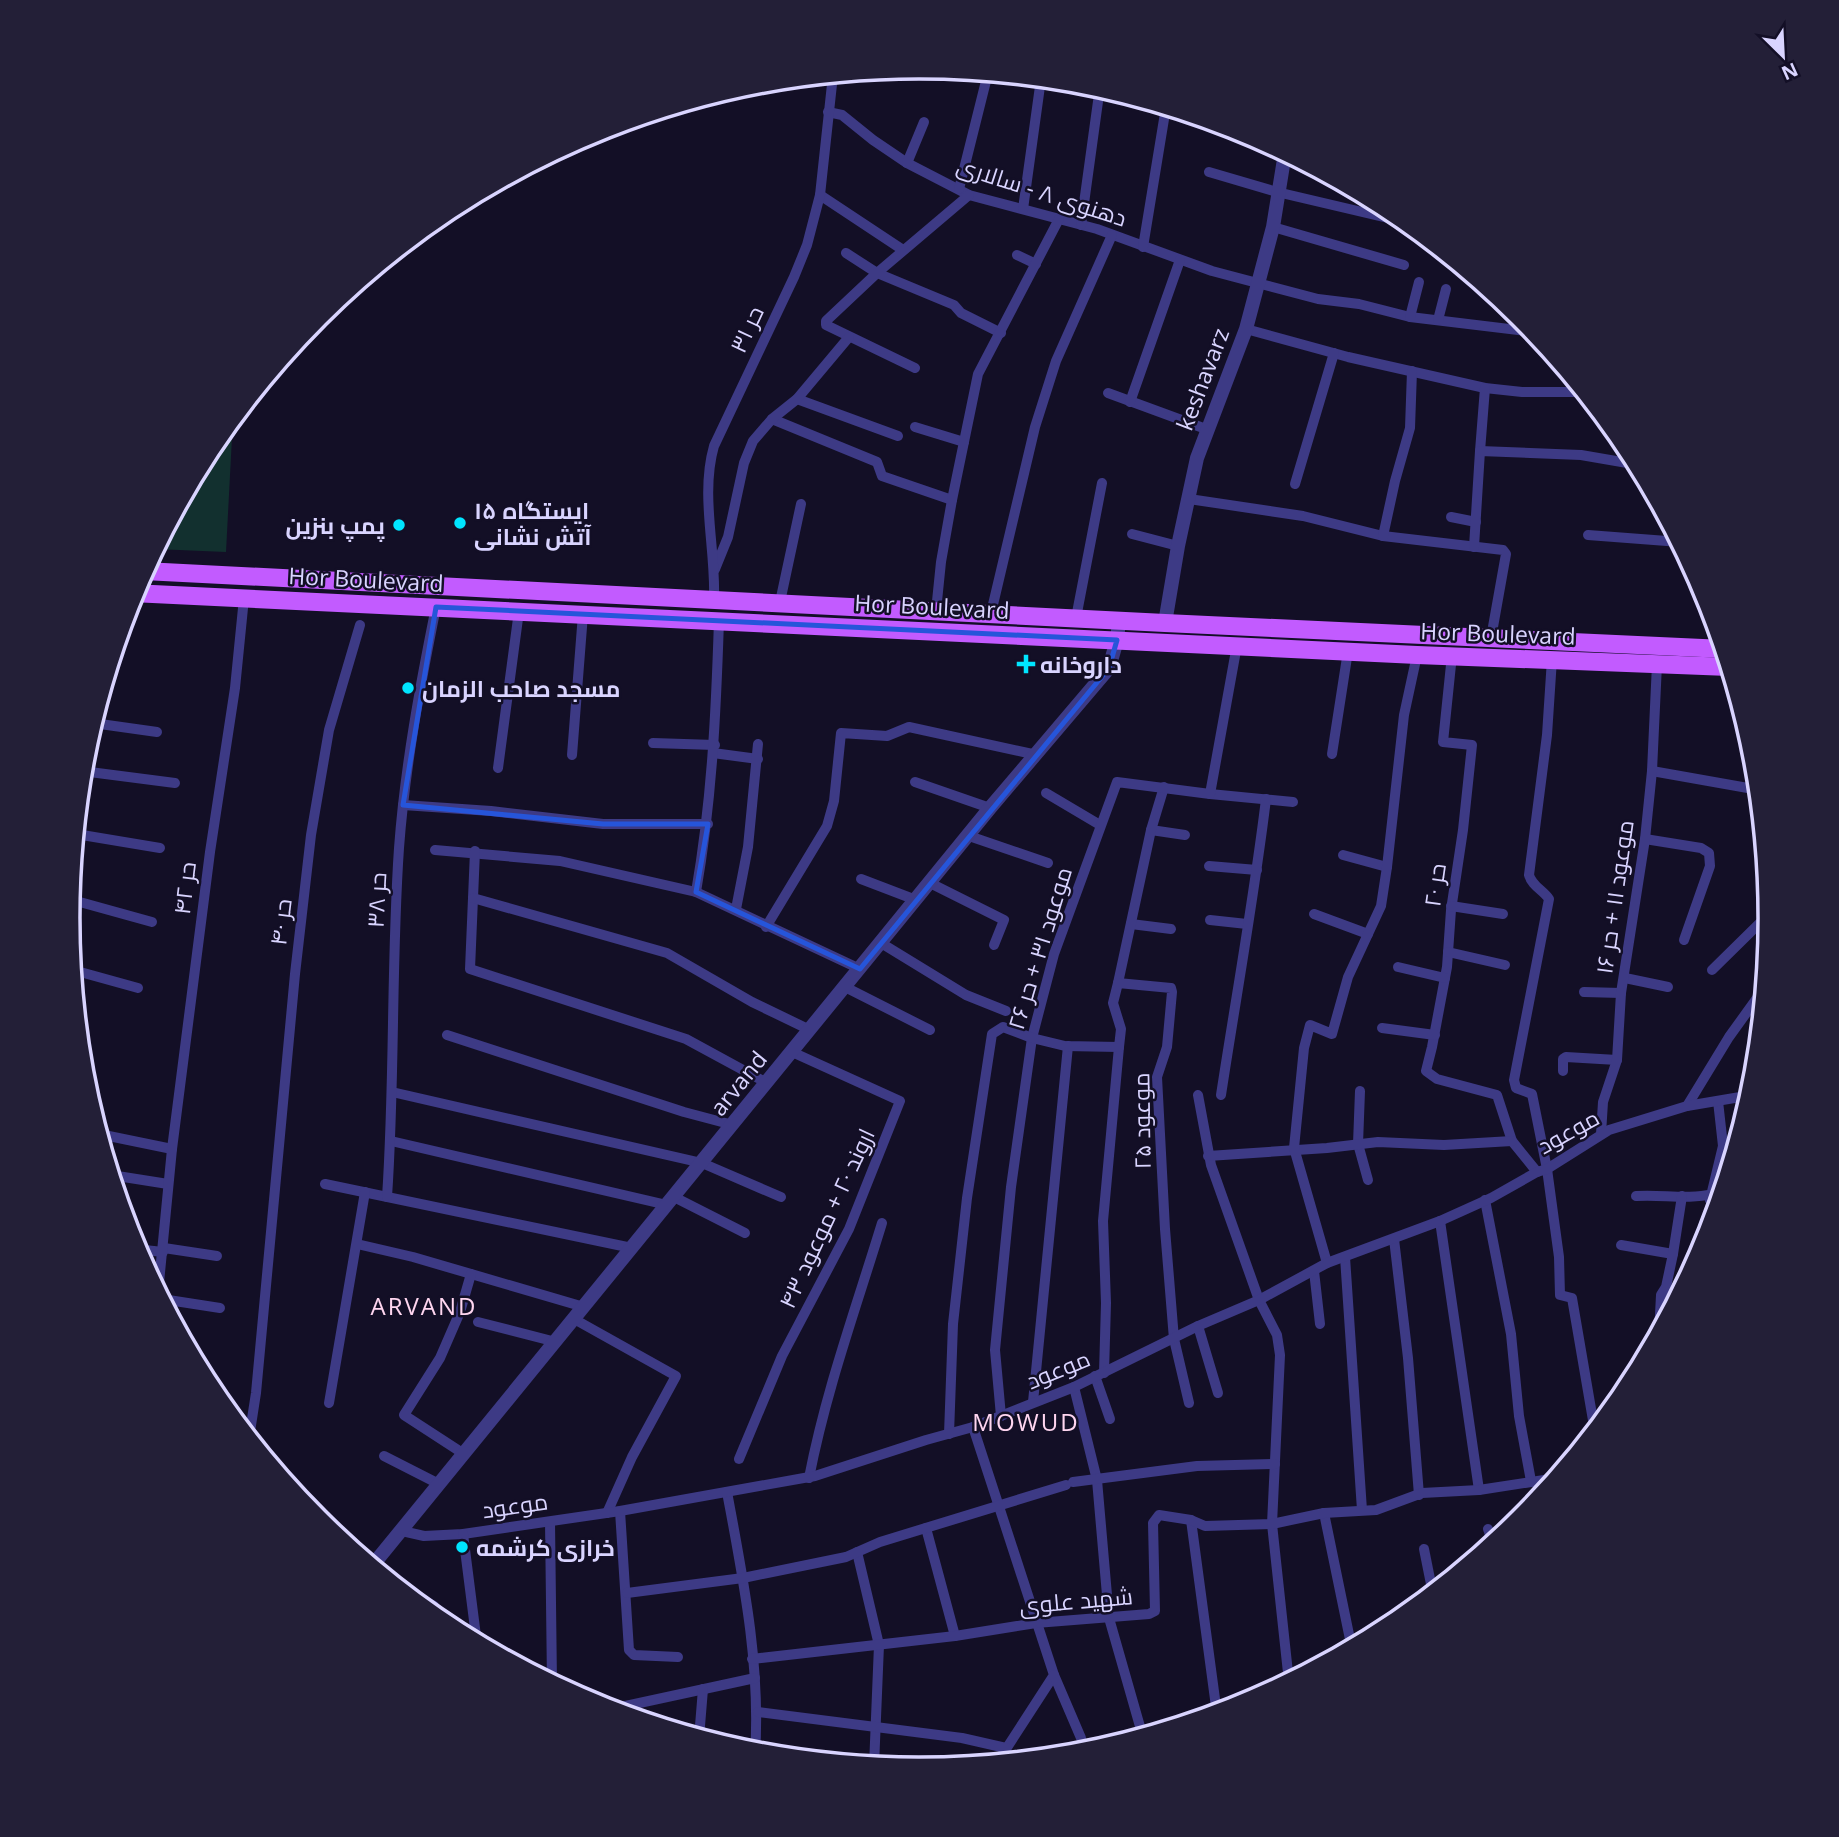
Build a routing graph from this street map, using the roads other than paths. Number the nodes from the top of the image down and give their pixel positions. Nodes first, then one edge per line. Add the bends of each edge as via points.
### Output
1 (987, 82) edge
2 (832, 84) edge
3 (1040, 88) edge
4 (1098, 98) edge
5 (828, 112) junction
6 (1165, 115) edge
7 (924, 122) dead end
8 (1283, 162) edge
9 (907, 163) junction
10 (1209, 172) dead end
11 (964, 192) junction
12 (1277, 192) junction
13 (820, 195) junction
14 (1023, 209) junction
15 (1380, 216) edge
16 (1059, 219) junction
17 (1081, 225) junction
18 (1273, 227) junction
19 (1112, 235) junction
20 (1143, 247) junction
21 (903, 250) junction
22 (846, 253) dead end
23 (1017, 255) dead end
24 (1180, 260) junction
25 (1036, 264) junction
26 (1404, 265) dead end
27 (877, 273) junction
28 (1419, 282) dead end
29 (1257, 284) junction
30 (1446, 289) dead end
31 (1410, 317) junction
32 (1438, 320) junction
33 (1246, 329) junction
34 (1518, 330) edge
35 (1001, 332) junction
36 (849, 337) junction
37 (1334, 353) junction
38 (915, 368) dead end
39 (1412, 371) junction
40 (1485, 388) junction
41 (1574, 392) edge
42 (1108, 393) dead end
43 (797, 399) junction
44 (1130, 402) junction
45 (772, 419) junction
46 (915, 427) dead end
47 (1206, 429) junction
48 (898, 436) dead end
49 (964, 442) junction
50 (1480, 451) junction
51 (1624, 462) edge
52 (1102, 483) dead end
53 (1295, 484) dead end
54 (1189, 499) junction
55 (952, 500) junction
56 (801, 504) dead end
57 (1451, 517) dead end
58 (1476, 522) junction
59 (1132, 534) dead end
60 (1588, 535) dead end
61 (1383, 536) junction
62 (1670, 541) edge
63 (1178, 546) junction
64 (1474, 547) junction
65 (715, 569) junction
66 (155, 572) edge
67 (145, 594) edge
68 (244, 598) junction
69 (714, 599) junction
70 (780, 603) junction
71 (436, 607) junction
72 (519, 611) junction
73 (936, 611) junction
74 (991, 613) junction
75 (583, 614) junction
76 (1076, 618) junction
77 (719, 620) junction
78 (1119, 621) junction
79 (1165, 623) junction
80 (360, 625) dead end
81 (1490, 638) junction
82 (1117, 639) junction
83 (1237, 645) junction
84 (1715, 649) edge
85 (1348, 651) junction
86 (1417, 655) junction
87 (1452, 655) junction
88 (1552, 659) junction
89 (1657, 664) junction
90 (1720, 667) edge
91 (103, 724) edge
92 (157, 732) dead end
93 (653, 743) dead end
94 (758, 744) dead end
95 (714, 749) junction
96 (1332, 754) dead end
97 (572, 755) dead end
98 (1037, 755) junction
99 (758, 759) junction
100 (498, 768) dead end
101 (1651, 771) junction
102 (93, 772) edge
103 (915, 782) dead end
104 (175, 783) dead end
105 (1164, 787) junction
106 (1749, 788) edge
107 (1046, 793) dead end
108 (1210, 794) junction
109 (1266, 800) junction
110 (1293, 802) dead end
111 (403, 805) junction
112 (990, 808) junction
113 (708, 824) junction
114 (1100, 825) junction
115 (1151, 830) junction
116 (85, 835) edge
117 (1185, 835) dead end
118 (969, 836) junction
119 (1645, 839) junction
120 (160, 848) dead end
121 (435, 850) dead end
122 (475, 851) junction
123 (1343, 855) dead end
124 (1048, 863) dead end
125 (1209, 866) dead end
126 (1387, 867) junction
127 (1257, 870) junction
128 (861, 879) dead end
129 (930, 883) junction
130 (696, 892) junction
131 (473, 898) junction
132 (916, 900) junction
133 (81, 902) edge
134 (1451, 906) junction
135 (736, 909) junction
136 (1314, 914) dead end
137 (1503, 914) dead end
138 (1210, 920) dead end
139 (152, 922) dead end
140 (1131, 924) junction
141 (1247, 924) junction
142 (766, 927) junction
143 (1759, 928) edge
144 (1171, 929) dead end
145 (1368, 934) junction
146 (1684, 940) dead end
147 (881, 943) junction
148 (994, 946) dead end
149 (1448, 952) junction
150 (1505, 965) dead end
151 (1398, 967) dead end
152 (860, 969) junction
153 (1712, 970) dead end
154 (82, 972) edge
155 (1445, 978) junction
156 (1625, 978) junction
157 (1118, 983) junction
158 (1668, 986) dead end
159 (845, 987) junction
160 (138, 988) dead end
161 (1584, 992) dead end
162 (1621, 993) junction
163 (1754, 1002) edge
164 (1006, 1011) dead end
165 (1382, 1028) dead end
166 (810, 1030) junction
167 (930, 1030) dead end
168 (447, 1035) dead end
169 (1435, 1035) junction
170 (1032, 1038) junction
171 (1068, 1046) junction
172 (1119, 1047) junction
173 (792, 1052) junction
174 (1617, 1060) junction
175 (1563, 1071) dead end
176 (767, 1083) junction
177 (1360, 1091) dead end
178 (392, 1092) junction
179 (1198, 1095) dead end
180 (1221, 1095) dead end
181 (1740, 1097) edge
182 (1718, 1101) junction
183 (1687, 1106) junction
184 (733, 1125) junction
185 (1601, 1134) junction
186 (108, 1136) edge
187 (1512, 1141) junction
188 (391, 1142) junction
189 (1358, 1144) junction
190 (1723, 1146) junction
191 (1728, 1147) edge
192 (1294, 1148) junction
193 (172, 1150) junction
194 (1208, 1156) junction
195 (702, 1163) junction
196 (1542, 1170) junction
197 (120, 1176) edge
198 (1368, 1180) dead end
199 (1717, 1182) edge
200 (168, 1184) junction
201 (325, 1184) dead end
202 (365, 1192) junction
203 (1636, 1196) dead end
204 (1682, 1196) junction
205 (387, 1197) junction
206 (781, 1197) dead end
207 (1711, 1199) edge
208 (1485, 1200) junction
209 (671, 1201) junction
210 (1440, 1221) junction
211 (881, 1223) dead end
212 (746, 1233) dead end
213 (1394, 1240) junction
214 (357, 1244) junction
215 (1621, 1245) dead end
216 (632, 1248) junction
217 (148, 1249) edge
218 (163, 1250) junction
219 (1673, 1254) junction
220 (217, 1256) dead end
221 (1345, 1257) junction
222 (1328, 1263) junction
223 (1314, 1271) junction
224 (471, 1274) junction
225 (160, 1276) edge
226 (1259, 1300) junction
227 (172, 1301) edge
228 (584, 1307) junction
229 (220, 1308) dead end
230 (1660, 1314) edge
231 (574, 1319) junction
232 (478, 1322) dead end
233 (1320, 1324) dead end
234 (1198, 1326) junction
235 (1174, 1339) junction
236 (556, 1342) junction
237 (1099, 1374) junction
238 (1074, 1387) junction
239 (1218, 1393) dead end
240 (1033, 1402) junction
241 (329, 1403) dead end
242 (1189, 1403) dead end
243 (1000, 1416) junction
244 (1110, 1419) dead end
245 (1593, 1420) edge
246 (251, 1427) edge
247 (974, 1427) junction
248 (949, 1434) junction
249 (464, 1454) junction
250 (384, 1456) dead end
251 (738, 1459) dead end
252 (1275, 1464) junction
253 (809, 1478) junction
254 (1097, 1480) junction
255 (1544, 1480) edge
256 (1531, 1481) junction
257 (439, 1484) junction
258 (1479, 1490) junction
259 (727, 1492) junction
260 (1419, 1494) junction
261 (999, 1505) junction
262 (1363, 1510) junction
263 (620, 1511) junction
264 (607, 1513) junction
265 (1324, 1513) junction
266 (1191, 1520) junction
267 (550, 1522) junction
268 (1272, 1524) junction
269 (926, 1528) junction
270 (1488, 1529) dead end
271 (401, 1531) junction
272 (463, 1534) junction
273 (1490, 1534) edge
274 (1424, 1549) dead end
275 (857, 1552) junction
276 (377, 1559) edge
277 (743, 1578) junction
278 (1431, 1585) edge
279 (627, 1593) junction
280 (1109, 1618) junction
281 (1036, 1623) junction
282 (476, 1631) edge
283 (955, 1636) junction
284 (1350, 1639) edge
285 (878, 1645) junction
286 (677, 1657) dead end
287 (752, 1659) junction
288 (1288, 1673) edge
289 (552, 1674) edge
290 (1054, 1675) junction
291 (755, 1678) junction
292 (703, 1689) junction
293 (1216, 1704) edge
294 (627, 1705) edge
295 (758, 1712) junction
296 (875, 1726) junction
297 (700, 1729) edge
298 (1141, 1729) edge
299 (1081, 1738) dead end
300 (756, 1742) edge
301 (1006, 1748) junction
302 (1003, 1753) edge
303 (874, 1756) edge

1 - 11 street
2 - 5 street, حر ۳۱
3 - 14 street
4 - 17 street
5 - 9 street, دهنوی ۸ - سالاری via 842,115
5 - 13 street, حر ۳۱
6 - 20 street
7 - 9 street
8 - 12 street, keshavarz
9 - 11 street, دهنوی ۸ - سالاری
10 - 12 street
11 - 14 street, دهنوی ۸ - سالاری
11 - 21 street
12 - 15 street
12 - 18 street, keshavarz
13 - 21 street
13 - 65 street, حر ۳۱ via 799,267 714,446 709,464
14 - 16 street, دهنوی ۸ - سالاری
16 - 17 street, دهنوی ۸ - سالاری
16 - 25 street
17 - 19 street, دهنوی ۸ - سالاری
18 - 26 street
18 - 29 street, keshavarz
19 - 20 street, دهنوی ۸ - سالاری
19 - 74 street via 1056,361 1035,426
20 - 24 street, دهنوی ۸ - سالاری
21 - 27 street
22 - 27 street
23 - 25 street
24 - 29 street, دهنوی ۸ - سالاری
24 - 44 street
25 - 35 street
27 - 35 street via 954,305
27 - 36 street via 826,321
28 - 31 street
29 - 31 street, دهنوی ۸ - سالاری
29 - 33 street, keshavarz
30 - 32 street
31 - 32 street, دهنوی ۸ - سالاری
32 - 34 street, دهنوی ۸ - سالاری
33 - 37 street
33 - 47 street, keshavarz
35 - 49 street via 978,374
36 - 38 street
36 - 43 street
37 - 39 street
37 - 53 street
39 - 40 street
39 - 61 street via 1410,428
40 - 41 street
40 - 50 street
42 - 44 street
43 - 45 street
43 - 48 street
44 - 47 street
45 - 55 street via 877,462 882,476
45 - 65 street via 753,441 744,463 728,537
46 - 49 street
47 - 54 street, keshavarz
49 - 55 street
50 - 51 street via 1581,455
50 - 58 street
52 - 76 street
54 - 61 street via 1303,516
54 - 63 street, keshavarz
55 - 73 street
56 - 70 street
57 - 58 street
58 - 64 street
59 - 63 street
60 - 62 street
61 - 64 street
63 - 79 street, keshavarz
64 - 81 street via 1506,554
65 - 69 street, حر ۳۱
66 - 69 main road, Hor Boulevard
67 - 68 main road, Hor Boulevard
68 - 71 main road, Hor Boulevard
68 - 193 street, حر ۴۲
69 - 70 main road, Hor Boulevard
70 - 73 main road, Hor Boulevard
71 - 72 main road, Hor Boulevard
71 - 111 street, حر ۳۸
72 - 75 main road, Hor Boulevard
72 - 100 street
73 - 74 main road, Hor Boulevard
74 - 76 main road, Hor Boulevard
75 - 77 main road, Hor Boulevard
75 - 97 street
76 - 78 main road, Hor Boulevard
77 - 82 main road, Hor Boulevard
77 - 95 street
78 - 79 main road, Hor Boulevard
78 - 82 street, arvand
79 - 81 main road, Hor Boulevard
80 - 246 street, حر ۴۰ via 329,730 311,835
81 - 84 main road, Hor Boulevard
82 - 83 main road, Hor Boulevard
82 - 98 street, arvand via 1109,668
83 - 85 main road, Hor Boulevard
83 - 108 street
85 - 86 main road, Hor Boulevard
85 - 96 street
86 - 87 main road, Hor Boulevard
86 - 126 street via 1404,715
87 - 88 main road, Hor Boulevard
87 - 134 street, حر ۲۰ via 1443,742 1472,745
88 - 89 main road, Hor Boulevard
88 - 196 street via 1530,879 1549,899 1514,1080 1516,1088 1532,1094
89 - 90 main road, Hor Boulevard
89 - 101 street, موعود ۱۱ + حر ۱۶
91 - 92 street
93 - 95 street
94 - 99 street
95 - 99 street
95 - 113 street
98 - 112 street, arvand
98 - 142 street via 909,727 887,736 841,733 827,826
99 - 135 street
101 - 106 street
101 - 119 street, موعود ۱۱ + حر ۱۶
102 - 104 street
103 - 112 street
105 - 108 street, موعود ۳۱ + حر ۲۶
105 - 114 street, موعود ۳۱ + حر ۲۶ via 1117,782
105 - 115 street
107 - 114 street
108 - 109 street, موعود ۳۱ + حر ۲۶
109 - 110 street, موعود ۳۱ + حر ۲۶
109 - 127 street
111 - 113 street via 603,824
111 - 178 street, حر ۳۸
112 - 118 street, arvand
113 - 130 street
114 - 170 street, موعود ۳۱ + حر ۲۶ via 1054,954
115 - 117 street
115 - 140 street
116 - 120 street
118 - 124 street
118 - 129 street, arvand
119 - 146 street via 1709,853 1710,866
119 - 156 street, موعود ۱۱ + حر ۱۶
121 - 122 street
122 - 130 street via 560,860
122 - 131 street
123 - 126 street
125 - 127 street
126 - 145 street via 1381,906
127 - 141 street
128 - 132 street
129 - 132 street, arvand
129 - 148 street via 1004,920
130 - 135 street
131 - 166 street via 667,953
131 - 176 street via 470,969 686,1039
132 - 147 street, arvand
133 - 139 street
134 - 137 street
134 - 149 street, حر ۲۰
135 - 142 street
136 - 145 street
138 - 141 street
140 - 144 street
140 - 157 street
141 - 180 street
142 - 152 street
143 - 153 street
145 - 192 street via 1348,976 1332,1034 1310,1025
147 - 152 street, arvand
147 - 164 street via 966,995
149 - 150 street
149 - 155 street, حر ۲۰
151 - 155 street
152 - 159 street, arvand
154 - 160 street
155 - 169 street, حر ۲۰
156 - 158 street
156 - 162 street, موعود ۱۱ + حر ۱۶
157 - 172 street, موعود ۲۵ via 1113,1003 1121,1029
157 - 235 street, موعود ۲۵ via 1171,988 1172,992 1167,1047 1157,1077
159 - 166 street, arvand
159 - 167 street
161 - 162 street
162 - 174 street, موعود ۱۱ + حر ۱۶
163 - 183 street
165 - 169 street
166 - 173 street, arvand
168 - 184 street
169 - 187 street, حر ۲۰ via 1425,1066 1427,1074 1497,1095
170 - 171 street, موعود ۲۵
170 - 243 street, موعود ۳۱ + حر ۲۶ via 995,1350
170 - 248 street, موعود ۲۵ via 1003,1027 996,1029 987,1056 953,1324
171 - 172 street, موعود ۲۵
171 - 240 street
172 - 237 street via 1103,1221 1106,1303
173 - 176 street, arvand
173 - 251 street, اروند ۲۰ + موعود ۴۳ via 900,1101 849,1229 782,1356
174 - 175 street via 1566,1057
174 - 185 street, موعود ۱۱ + حر ۱۶ via 1603,1102
176 - 184 street, arvand
177 - 189 street
178 - 188 street, حر ۳۸
178 - 195 street
179 - 194 street
181 - 182 street, موعود
182 - 183 street, موعود
182 - 190 street
183 - 185 street, موعود
184 - 195 street, arvand
185 - 196 street, موعود
186 - 193 street
187 - 189 street
187 - 196 street
188 - 205 street, حر ۳۸
188 - 209 street
189 - 192 street
189 - 198 street
190 - 191 street
190 - 199 street
192 - 194 street
192 - 222 street
193 - 200 street, حر ۴۲
194 - 226 street
195 - 206 street
195 - 209 street, arvand
196 - 208 street, موعود
196 - 245 street via 1559,1257 1560,1295 1572,1298
197 - 200 street
200 - 218 street, حر ۴۲
201 - 202 street
202 - 205 street
202 - 214 street
203 - 204 street
204 - 207 street
204 - 219 street
205 - 216 street
208 - 210 street, موعود
208 - 256 street via 1511,1334
209 - 212 street
209 - 216 street, arvand
210 - 213 street, موعود
210 - 258 street
211 - 253 street via 841,1346
213 - 221 street, موعود
213 - 260 street
214 - 224 street
214 - 241 street
215 - 219 street
216 - 228 street, arvand
217 - 218 street
218 - 220 street
218 - 225 street, حر ۴۲
219 - 230 street
221 - 222 street, موعود
221 - 262 street
222 - 223 street, موعود
223 - 226 street, موعود
223 - 233 street
224 - 228 street
224 - 249 street via 440,1358 404,1415
226 - 234 street, موعود
226 - 252 street via 1277,1335 1280,1355
227 - 229 street
228 - 231 street, arvand
231 - 236 street, arvand
231 - 264 street via 676,1376
232 - 236 street
234 - 235 street, موعود
234 - 239 street
235 - 237 street, موعود
235 - 242 street
236 - 249 street, arvand
237 - 238 street, موعود
237 - 244 street
238 - 240 street, موعود
238 - 254 street
240 - 243 street, موعود
243 - 247 street, موعود
247 - 248 street, موعود
247 - 261 street
248 - 253 street, موعود
249 - 257 street, arvand
250 - 257 street
252 - 254 street via 1197,1466
252 - 268 street
253 - 259 street, موعود
254 - 261 street
254 - 280 street
255 - 256 street, شهید علوی
256 - 258 street, شهید علوی
257 - 271 street, arvand
258 - 260 street, شهید علوی
259 - 263 street, موعود
259 - 277 street
260 - 262 street, شهید علوی via 1376,1510
261 - 269 street
261 - 281 street
262 - 265 street, شهید علوی
263 - 264 street, موعود
263 - 279 street
264 - 267 street, موعود
265 - 268 street, شهید علوی
265 - 284 street
266 - 268 street, شهید علوی via 1205,1526
266 - 280 street, شهید علوی via 1159,1515 1153,1523 1155,1611
266 - 293 street
267 - 272 street, موعود
267 - 289 street
268 - 288 street
269 - 275 street
269 - 283 street
270 - 273 street
271 - 272 street, موعود via 424,1536
271 - 276 street, arvand
272 - 282 street
274 - 278 street
275 - 277 street
275 - 285 street
277 - 279 street
277 - 287 street
279 - 286 street via 631,1653
280 - 281 street, شهید علوی
280 - 298 street
281 - 283 street, شهید علوی
281 - 290 street
283 - 285 street, شهید علوی
285 - 287 street, شهید علوی
285 - 296 street
287 - 291 street
290 - 299 street
290 - 301 street
291 - 292 street
291 - 295 street
292 - 294 street
292 - 297 street
295 - 296 street
295 - 300 street
296 - 301 street
296 - 303 street
301 - 302 street

